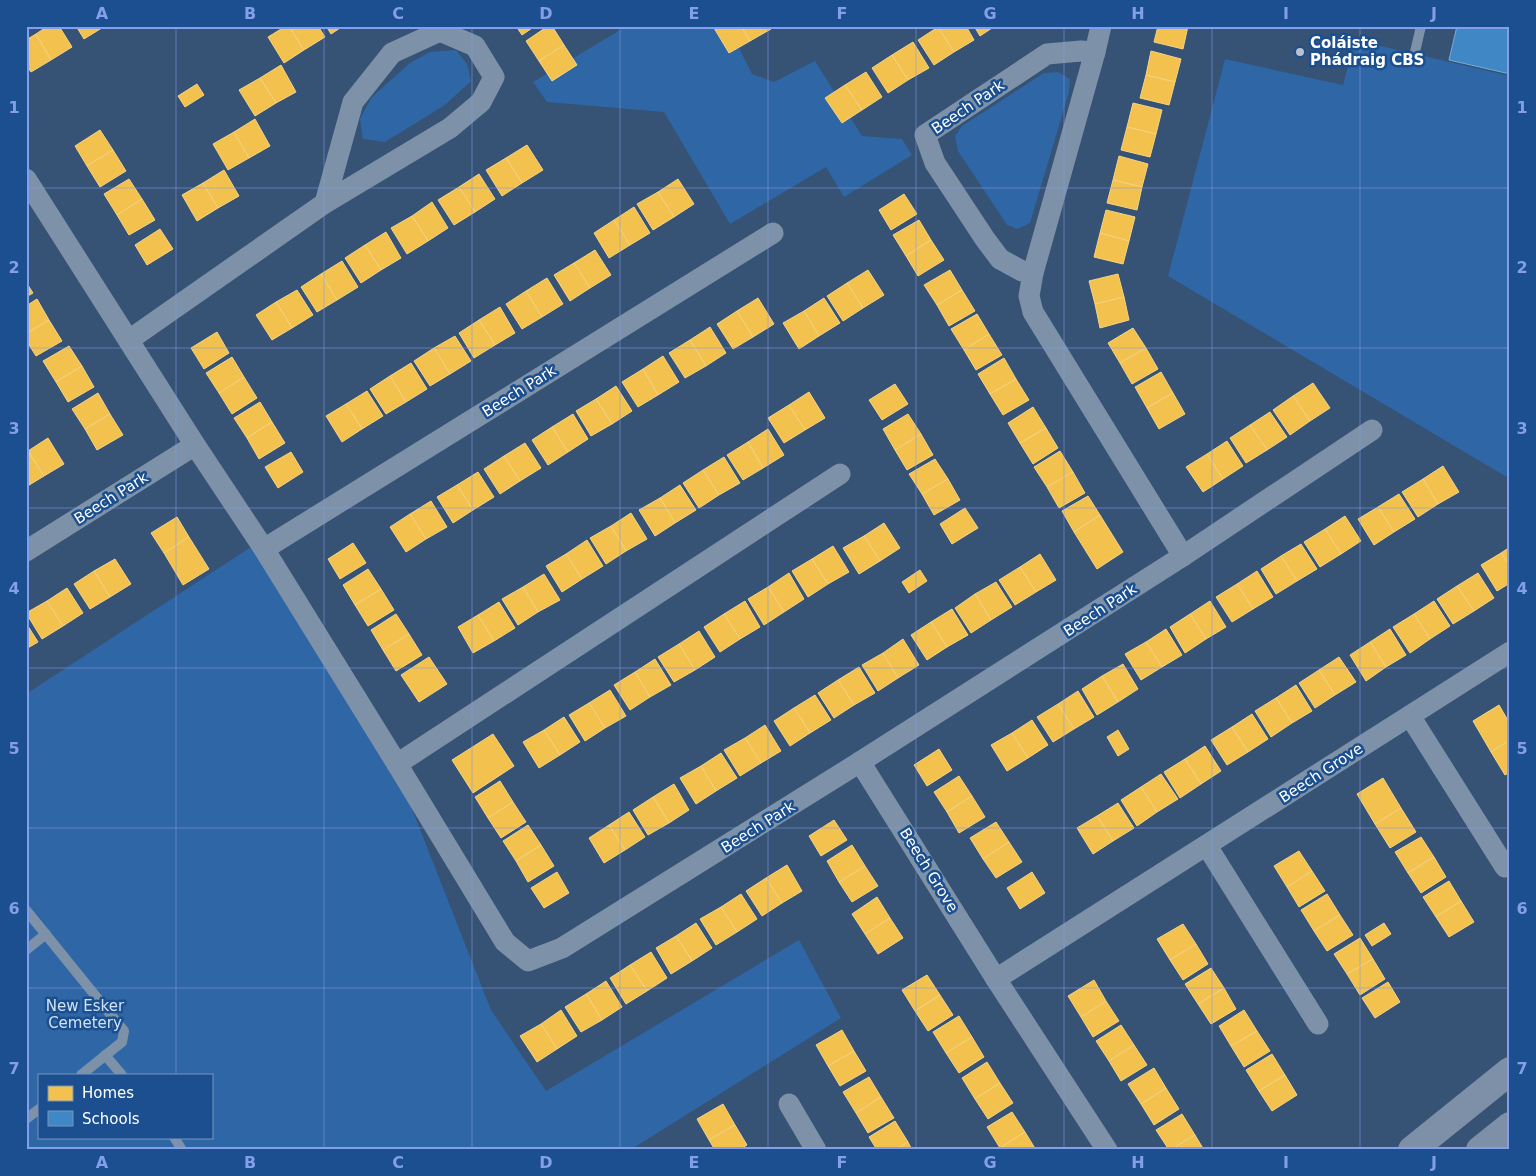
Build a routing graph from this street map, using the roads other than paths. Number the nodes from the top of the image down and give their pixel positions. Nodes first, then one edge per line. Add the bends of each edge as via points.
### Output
1 (1101, 26) edge
2 (1421, 26) edge
3 (1095, 52) junction
4 (1415, 52) dead end
5 (26, 179) edge
6 (324, 203) junction
7 (774, 233) dead end
8 (1033, 273) junction
9 (129, 340) junction
10 (1372, 430) dead end
11 (195, 446) junction
12 (840, 474) dead end
13 (264, 549) junction
14 (26, 551) edge
15 (1183, 556) junction
16 (1510, 652) edge
17 (1410, 716) junction
18 (860, 762) junction
19 (398, 764) junction
20 (1206, 846) junction
21 (1505, 867) dead end
22 (26, 910) edge
23 (46, 934) junction
24 (26, 950) edge
25 (996, 978) junction
26 (1318, 1024) dead end
27 (105, 1055) junction
28 (1510, 1071) edge
29 (82, 1074) edge
30 (121, 1074) edge
31 (789, 1104) dead end
32 (38, 1110) edge
33 (26, 1119) edge
34 (1510, 1126) edge
35 (175, 1138) edge
36 (182, 1150) edge
37 (816, 1150) edge
38 (1107, 1150) edge
39 (1412, 1150) edge
40 (1480, 1150) edge

1 - 3 street
2 - 4 lane
3 - 8 street
3 - 8 street, Beech Park via 1047,54 925,135 935,163 1000,259
5 - 9 street, Beech Park
6 - 6 street via 353,102 392,53 440,31 475,46 494,77 481,102 450,128
6 - 9 street
7 - 13 street, Beech Park
8 - 15 street via 1029,296 1033,312
9 - 11 street, Beech Park
10 - 15 street, Beech Park
11 - 13 street, Beech Park
11 - 14 street, Beech Park
12 - 19 street
13 - 19 street, Beech Park
15 - 18 street, Beech Park
16 - 17 street, Beech Grove
17 - 20 street, Beech Grove
17 - 21 street
18 - 19 street, Beech Park via 562,948 528,961 505,942
18 - 25 street, Beech Grove
20 - 25 street, Beech Grove
20 - 26 street
22 - 23 lane
23 - 24 lane
23 - 27 lane via 124,1031 122,1042
25 - 38 street, Beech Grove
27 - 29 lane
27 - 30 lane
28 - 39 highway
31 - 37 street
32 - 33 lane
34 - 40 highway
35 - 36 lane

